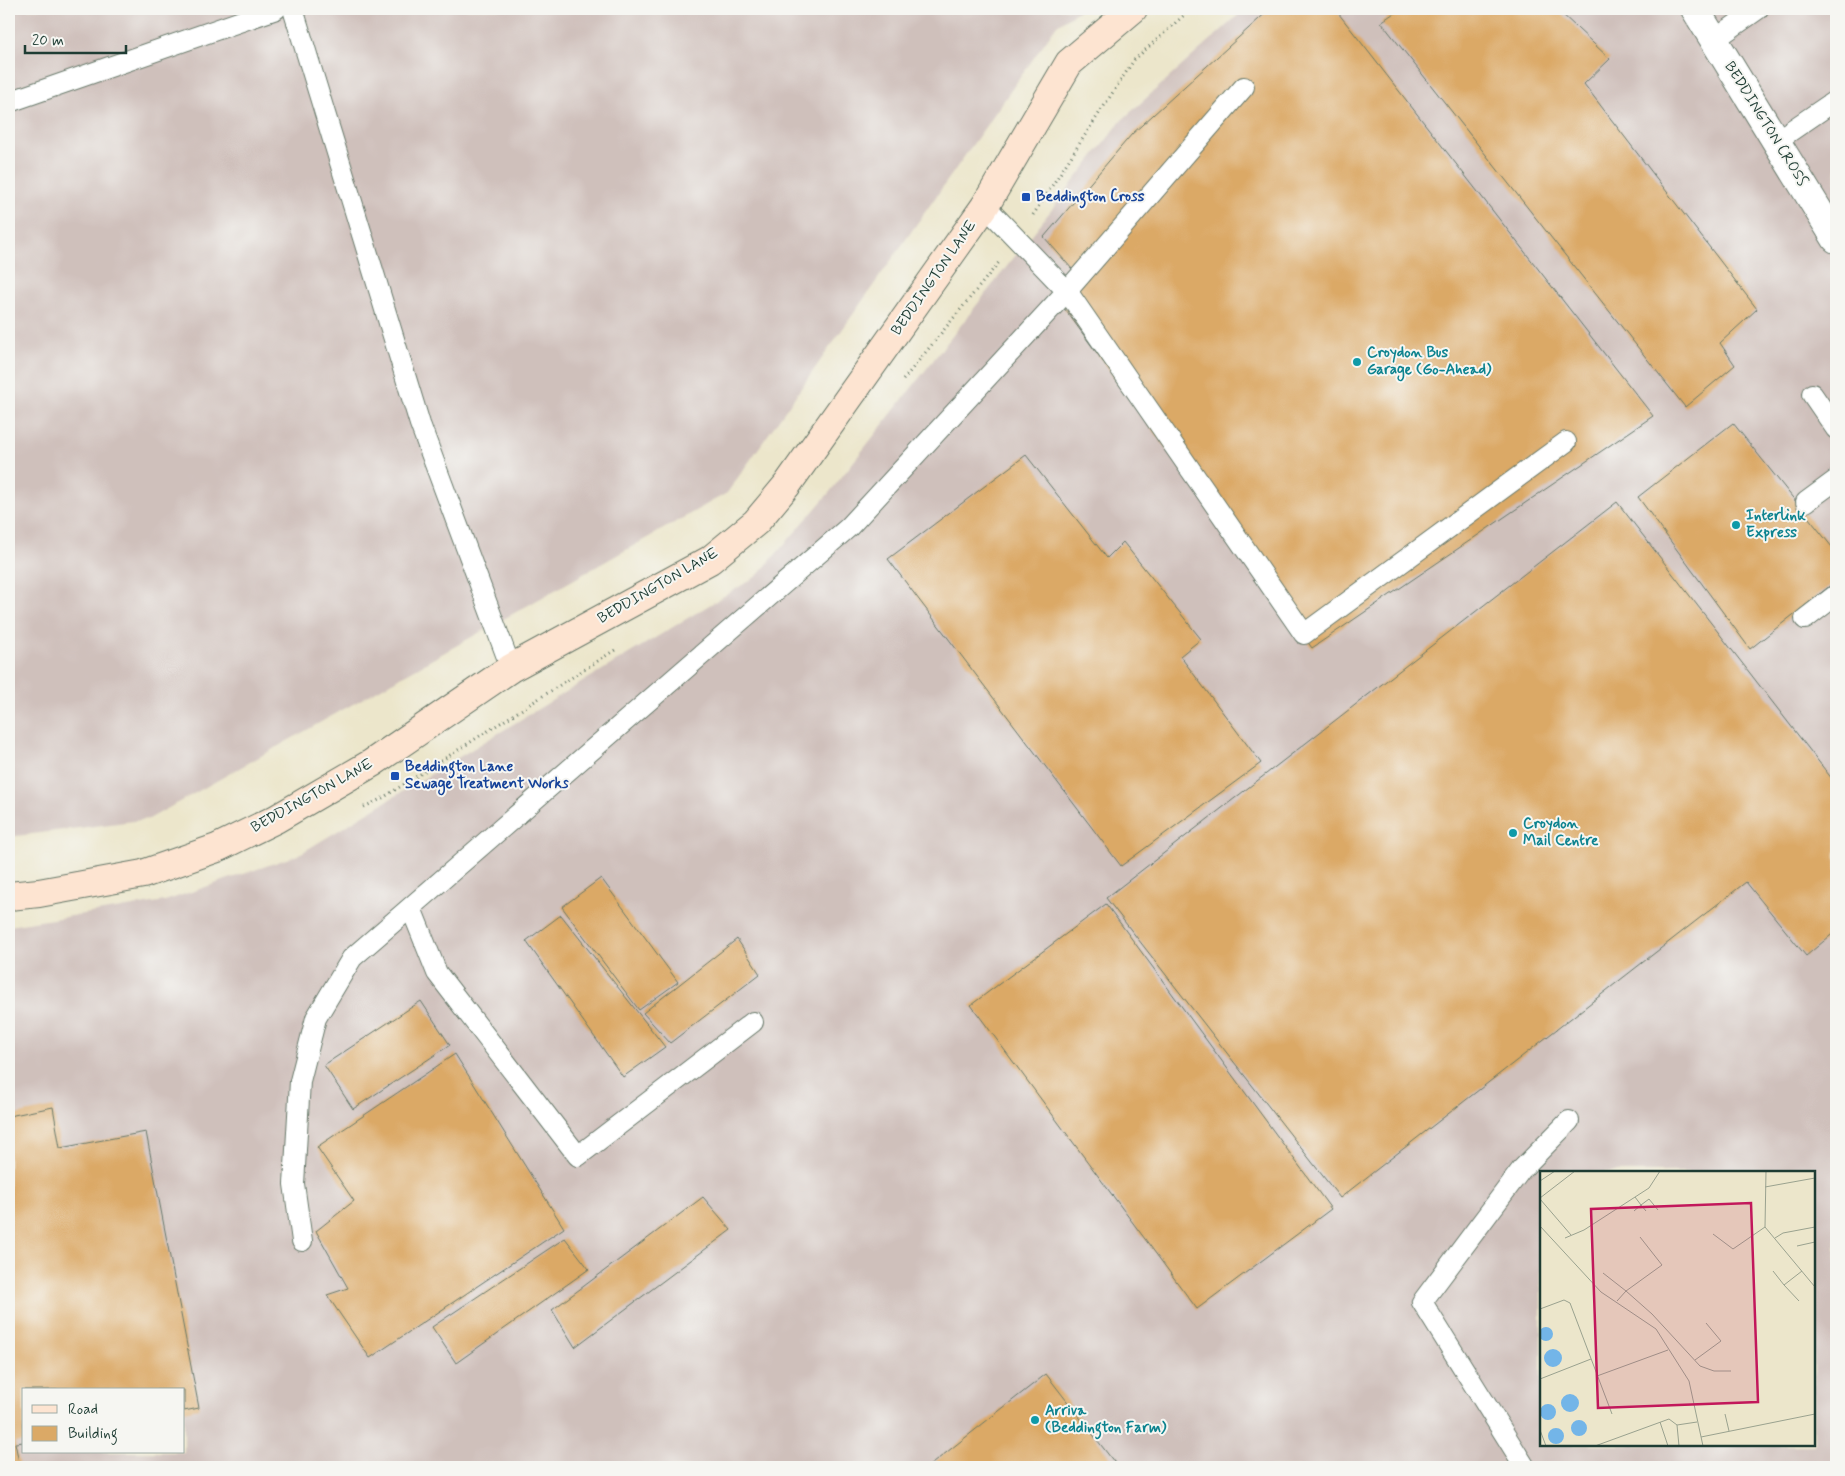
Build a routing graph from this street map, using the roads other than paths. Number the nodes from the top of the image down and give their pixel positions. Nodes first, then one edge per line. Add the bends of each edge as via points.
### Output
1 (276, 9) edge
2 (293, 9) edge
3 (1134, 9) edge
4 (1695, 9) edge
5 (1758, 9) edge
6 (1714, 40) junction
7 (1244, 87) dead end
8 (1836, 100) edge
9 (9, 102) edge
10 (1776, 141) junction
11 (985, 206) junction
12 (1833, 228) edge
13 (1067, 291) junction
14 (1812, 394) dead end
15 (1836, 429) edge
16 (1566, 442) dead end
17 (1836, 480) edge
18 (1806, 502) dead end
19 (1836, 594) edge
20 (1805, 619) dead end
21 (510, 668) junction
22 (9, 896) edge
23 (412, 908) junction
24 (753, 1022) dead end
25 (1568, 1121) dead end
26 (302, 1240) dead end
27 (1525, 1467) edge

1 - 9 lane
2 - 21 lane via 420,424
3 - 11 main road, BEDDINGTON LANE via 1069,64
4 - 6 street, BEDDINGTON CROSS
5 - 6 lane
6 - 10 street, BEDDINGTON CROSS
7 - 13 lane
8 - 10 lane
10 - 12 street, BEDDINGTON CROSS
11 - 13 lane
11 - 21 main road, BEDDINGTON LANE via 787,485 756,522 710,560
13 - 16 lane via 1304,634
13 - 23 lane via 849,527
14 - 15 lane
17 - 18 lane
19 - 20 lane
21 - 22 main road, BEDDINGTON LANE via 372,763 276,819 217,848 144,874
23 - 24 lane via 437,973 578,1156
23 - 26 lane via 352,958 316,1018 299,1090 294,1184
25 - 27 lane via 1522,1170 1422,1302

